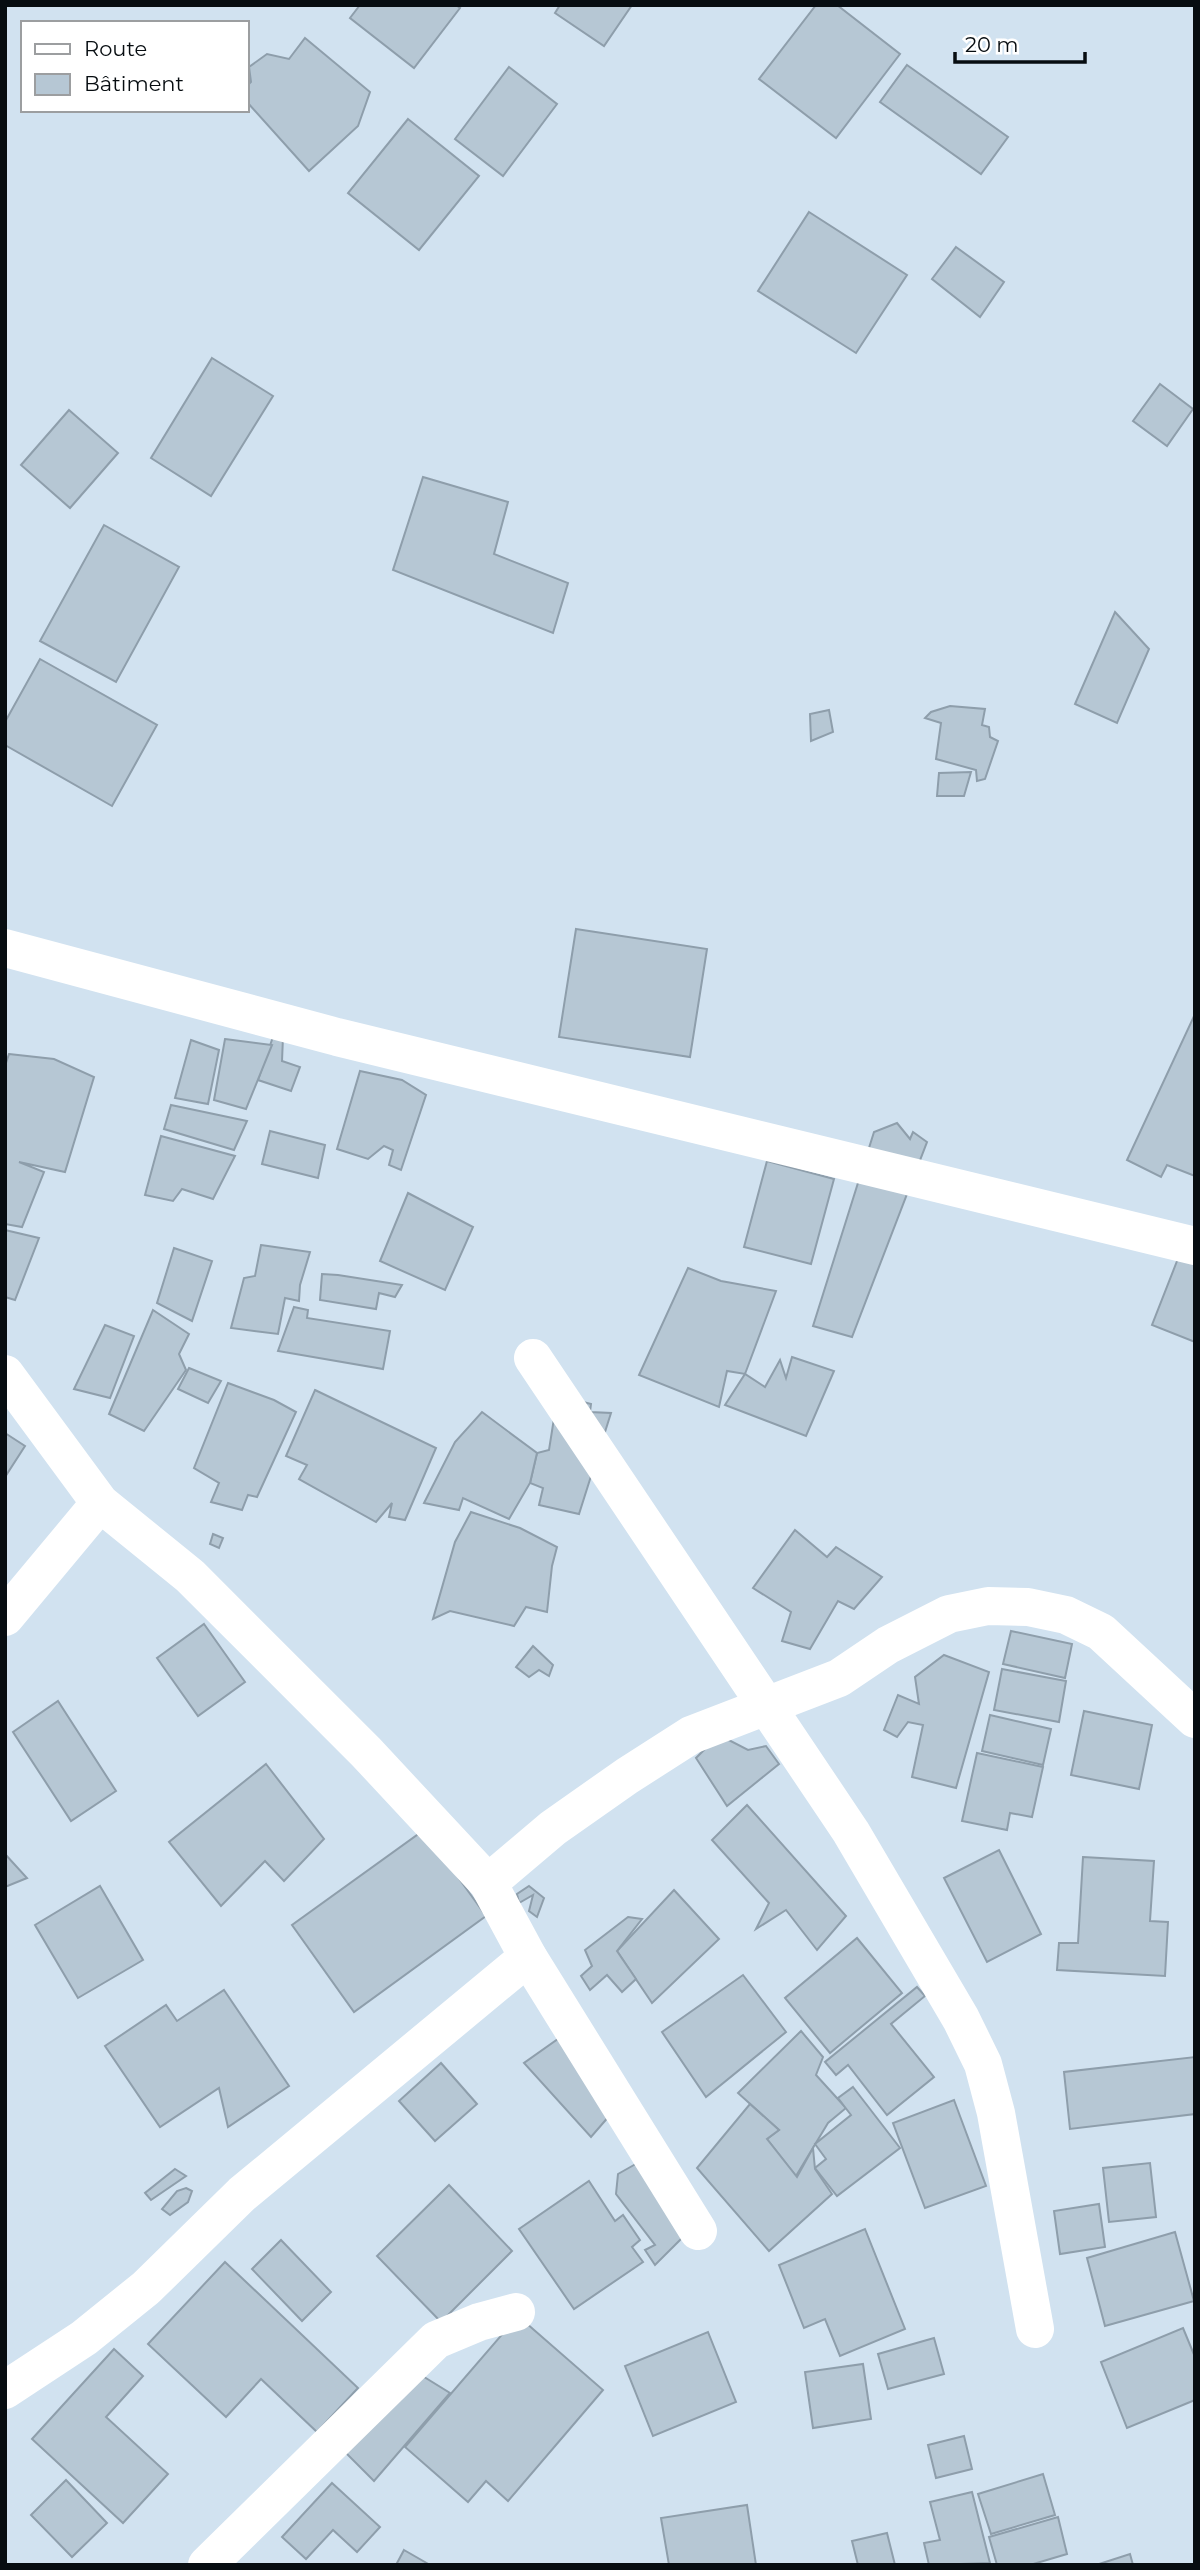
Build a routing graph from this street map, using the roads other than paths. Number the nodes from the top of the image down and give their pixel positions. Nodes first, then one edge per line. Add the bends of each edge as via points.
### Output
1 (5, 948) edge
2 (1195, 1246) edge
3 (533, 1358) dead end
4 (5, 1374) edge
5 (100, 1503) junction
6 (5, 1617) edge
7 (767, 1705) junction
8 (1195, 1719) edge
9 (488, 1884) junction
10 (528, 1957) junction
11 (698, 2231) dead end
12 (516, 2312) dead end
13 (1035, 2329) dead end
14 (5, 2390) edge
15 (207, 2565) edge

1 - 2 street via 350,1041
3 - 7 street
4 - 5 street
5 - 6 street
5 - 9 street via 190,1576 374,1760
7 - 8 street via 839,1678 888,1644 949,1614 988,1605 1066,1615 1101,1632
7 - 9 street via 691,1735 638,1769 553,1828
7 - 13 street via 851,1832 983,2064
9 - 10 street
10 - 11 street
10 - 14 street via 242,2194 146,2288 84,2338
12 - 15 street via 436,2340

